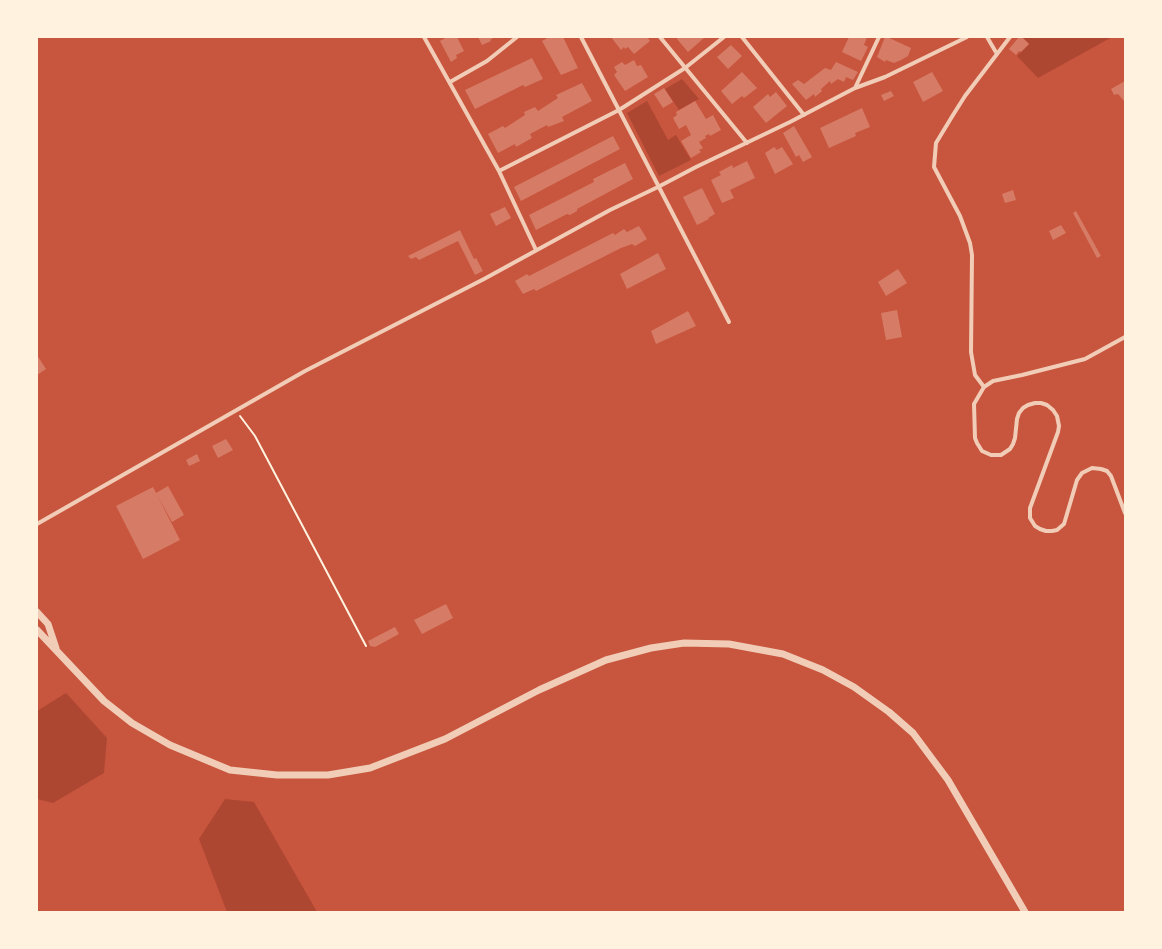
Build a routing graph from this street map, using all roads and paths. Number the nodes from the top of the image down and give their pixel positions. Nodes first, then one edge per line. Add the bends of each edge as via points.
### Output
1 (424, 37) edge
2 (517, 37) edge
3 (581, 37) edge
4 (660, 37) edge
5 (724, 37) edge
6 (742, 37) edge
7 (879, 37) edge
8 (967, 37) edge
9 (987, 37) edge
10 (1010, 37) edge
11 (998, 54) junction
12 (685, 68) junction
13 (450, 82) junction
14 (855, 88) junction
15 (619, 110) junction
16 (804, 115) junction
17 (747, 143) junction
18 (499, 171) junction
19 (658, 187) junction
20 (536, 250) junction
21 (729, 322) dead end
22 (1125, 337) edge
23 (984, 387) junction
24 (236, 410) junction
25 (1125, 513) edge
26 (37, 524) edge
27 (37, 612) edge
28 (37, 630) edge
29 (366, 646) dead end
30 (58, 652) junction
31 (1025, 912) edge

1 - 13 street
2 - 13 street via 487,61
3 - 15 street
4 - 12 street
5 - 12 street
6 - 16 street
7 - 14 street
8 - 14 street via 885,77
9 - 11 street
10 - 11 street
11 - 23 street via 957,108 936,144 934,167 960,216 971,249 971,352 975,375
12 - 15 street
12 - 17 street
13 - 18 street
14 - 16 street
15 - 18 street
15 - 19 street
16 - 17 street
17 - 19 street
18 - 20 street
19 - 20 street
19 - 21 street
20 - 24 street
22 - 23 street via 1085,359 993,381
23 - 25 street via 974,404 975,438 979,448 991,456 1001,455 1010,449 1016,419 1028,404 1048,405 1058,416 1058,432 1030,508 1030,518 1035,526 1052,531 1064,524 1077,480 1082,472 1092,468 1101,468 1111,476
24 - 26 street
24 - 29 path via 255,436
27 - 30 street via 48,624
28 - 30 street
30 - 31 street via 104,701 132,723 170,746 230,770 276,775 328,775 370,768 445,738 539,690 606,660 651,648 684,643 729,644 783,654 823,670 854,688 889,712 913,733 948,780

